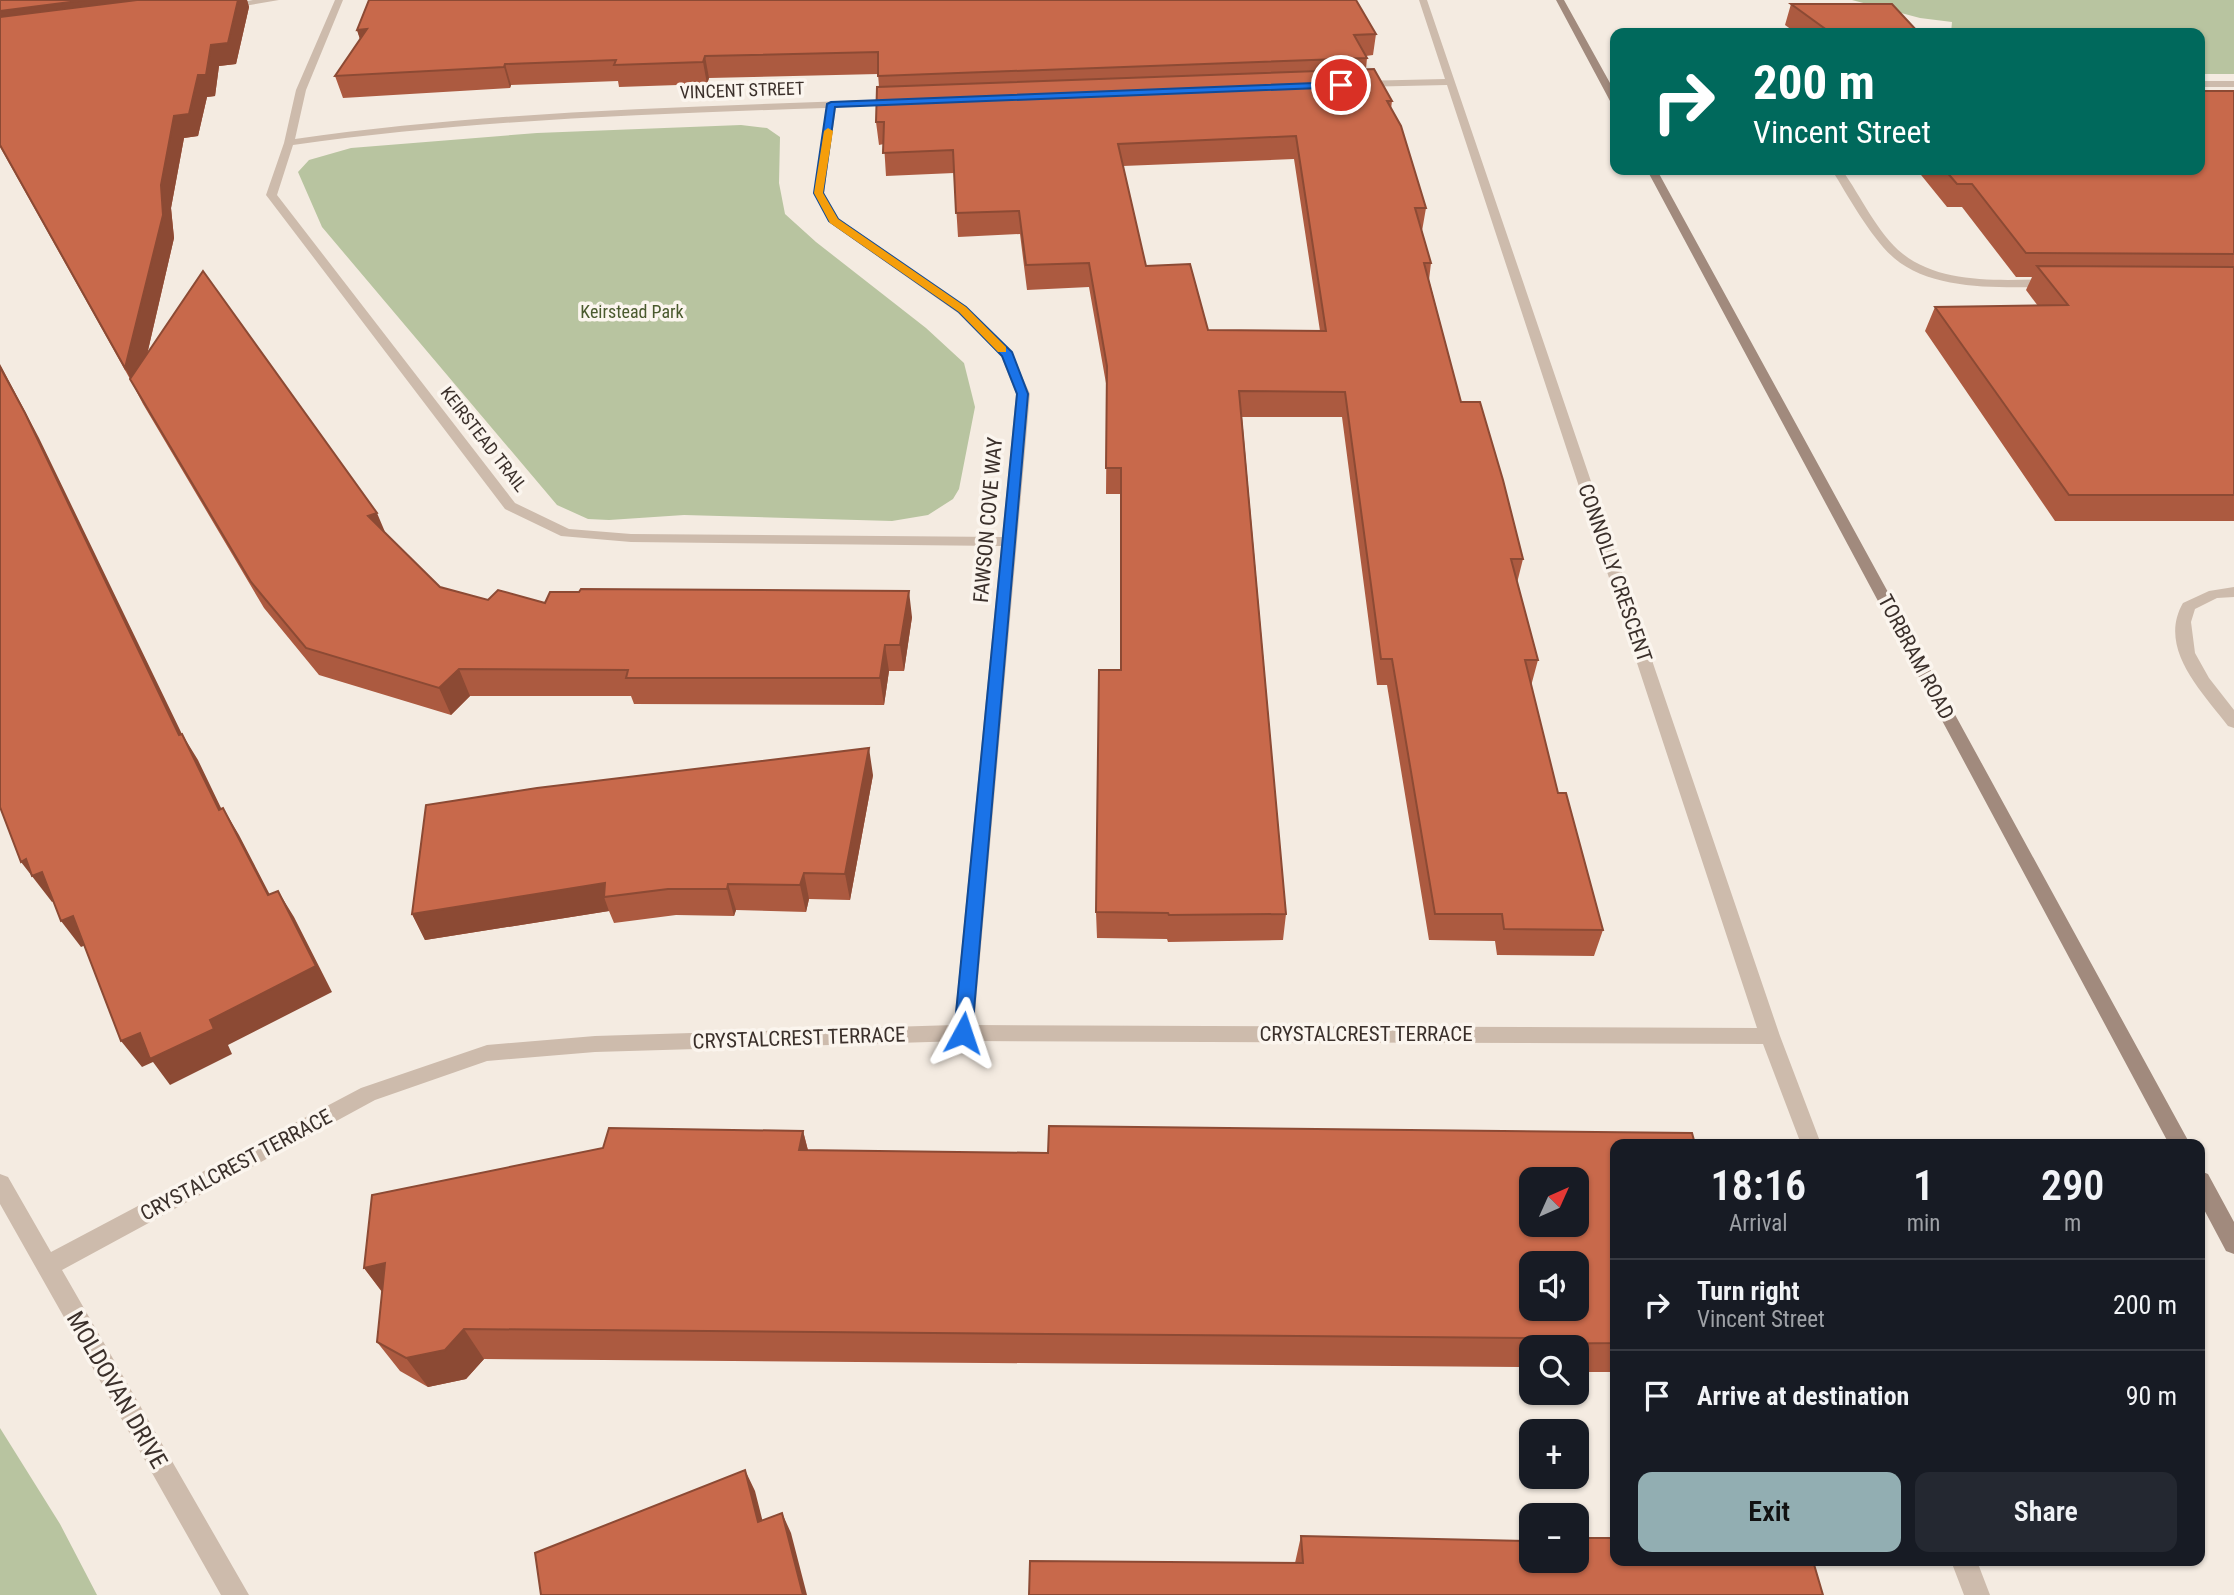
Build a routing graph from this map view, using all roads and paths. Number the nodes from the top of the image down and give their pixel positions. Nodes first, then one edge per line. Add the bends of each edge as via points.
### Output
1 (275, 0) edge
2 (339, 0) edge
3 (1423, 0) edge
4 (1560, 0) edge
5 (220, 7) edge
6 (1450, 82) junction
7 (2205, 84) edge
8 (2234, 84) edge
9 (1341, 85) edge
10 (1610, 92) edge
11 (914, 101) edge
12 (831, 104) junction
13 (289, 143) junction
14 (1655, 175) edge
15 (1842, 175) edge
16 (2066, 284) edge
17 (1009, 542) junction
18 (2234, 592) edge
19 (2234, 722) edge
20 (963, 1033) junction
21 (1770, 1036) junction
22 (1809, 1139) edge
23 (2177, 1139) edge
24 (0, 1184) edge
25 (2205, 1190) edge
26 (2234, 1244) edge
27 (46, 1267) junction
28 (1966, 1566) edge
29 (236, 1595) edge
30 (1977, 1595) edge

1 - 5 street
2 - 13 street, KEIRSTEAD TRAIL via 301,90
3 - 6 street, CONNOLLY CRESCENT
4 - 10 main road
6 - 9 street
6 - 21 street, CONNOLLY CRESCENT
7 - 8 street
11 - 12 street, VINCENT STREET
12 - 13 street, VINCENT STREET via 550,115 394,128
12 - 17 street, FAWSON COVE WAY via 818,193 834,221 962,310 1007,355 1023,394
13 - 17 street, KEIRSTEAD TRAIL via 271,195 510,506 566,533 618,537
14 - 23 main road, TORBRAM ROAD
15 - 16 street via 1899,257 1927,270 1982,283
17 - 20 street, FAWSON COVE WAY
18 - 19 street via 2214,594 2188,606 2180,632 2184,653
20 - 21 street, CRYSTALCREST TERRACE
20 - 27 street, CRYSTALCREST TERRACE via 595,1044 487,1053 368,1094
21 - 22 street, CONNOLLY CRESCENT
24 - 27 street, MOLDOVAN DRIVE
25 - 26 main road
27 - 29 street, MOLDOVAN DRIVE
28 - 30 street

